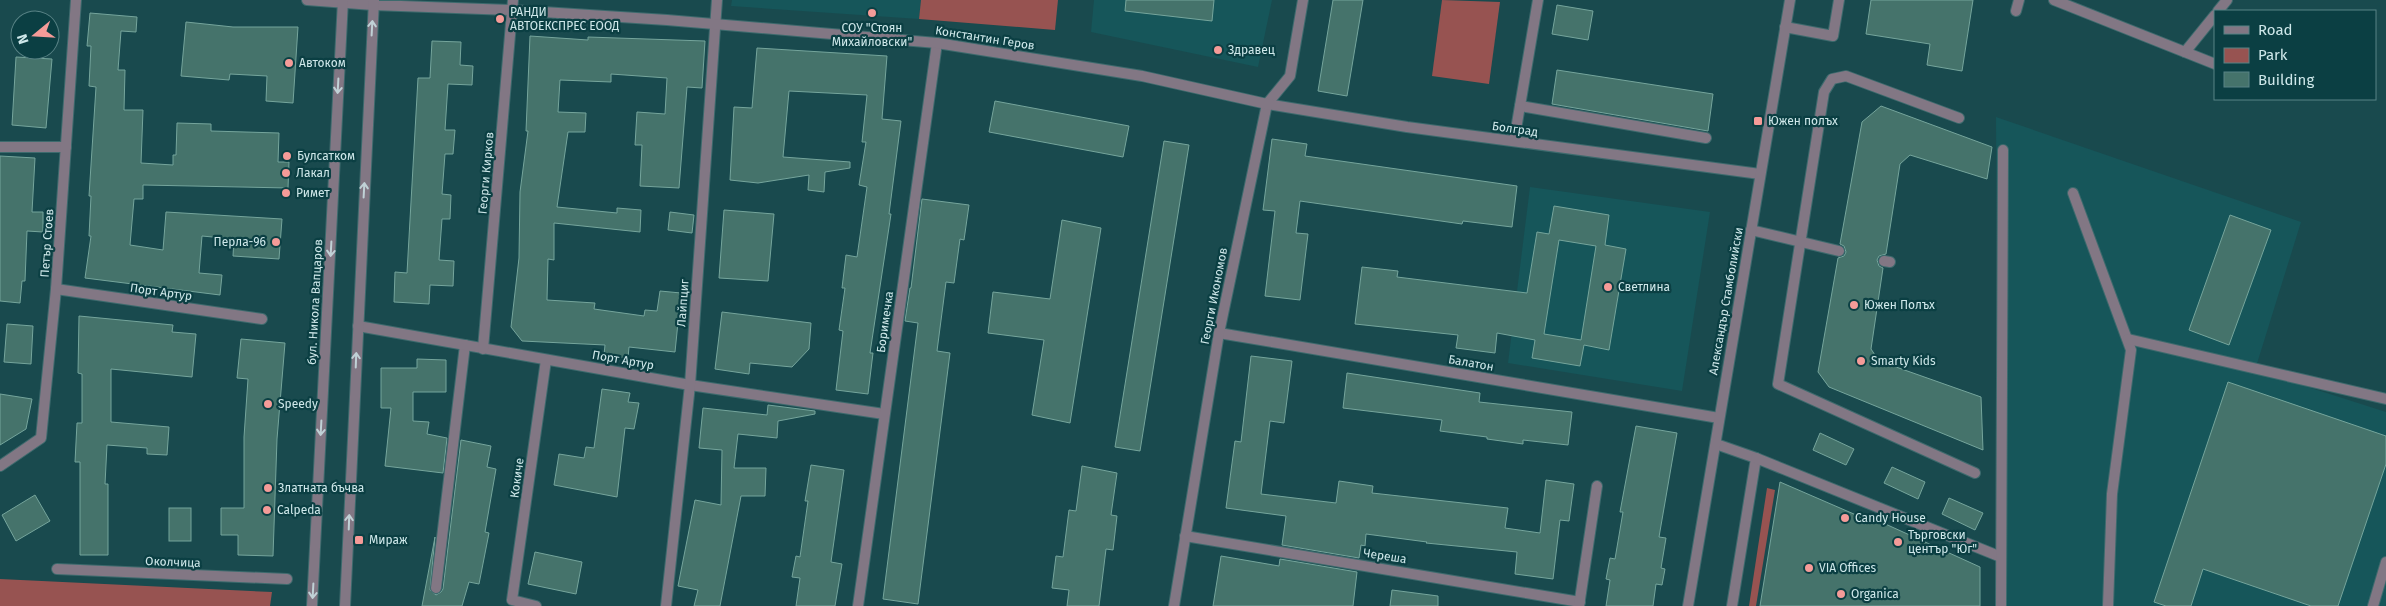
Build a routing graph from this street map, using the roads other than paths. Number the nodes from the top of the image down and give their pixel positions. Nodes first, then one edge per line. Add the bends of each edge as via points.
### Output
1 (76, 0) edge
2 (307, 0) edge
3 (717, 0) edge
4 (1303, 0) edge
5 (1538, 0) edge
6 (1790, 0) edge
7 (1839, 0) edge
8 (2054, 0) edge
9 (2227, 0) edge
10 (343, 1) edge
11 (373, 3) edge
12 (512, 5) edge
13 (2219, 10) edge
14 (2214, 16) edge
15 (714, 24) junction
16 (1785, 27) junction
17 (937, 42) junction
18 (2185, 52) junction
19 (2214, 64) edge
20 (1267, 104) junction
21 (1520, 106) junction
22 (1960, 118) dead end
23 (1706, 138) dead end
24 (1514, 141) junction
25 (0, 146) edge
26 (66, 147) junction
27 (2003, 150) dead end
28 (1760, 174) junction
29 (2072, 193) dead end
30 (1751, 230) junction
31 (1800, 243) junction
32 (1839, 251) dead end
33 (56, 290) junction
34 (262, 319) dead end
35 (358, 326) junction
36 (1218, 333) junction
37 (2128, 339) junction
38 (464, 345) junction
39 (484, 349) junction
40 (546, 360) junction
41 (690, 385) junction
42 (2386, 399) edge
43 (884, 414) junction
44 (1719, 418) junction
45 (1716, 444) junction
46 (1756, 458) junction
47 (0, 466) edge
48 (1975, 473) dead end
49 (1597, 486) dead end
50 (1185, 536) junction
51 (2001, 557) junction
52 (2386, 562) edge
53 (57, 569) dead end
54 (287, 579) dead end
55 (436, 588) dead end
56 (1579, 604) edge
57 (312, 606) edge
58 (345, 606) edge
59 (536, 606) edge
60 (666, 606) edge
61 (858, 606) edge
62 (1174, 606) edge
63 (1688, 606) edge
64 (1732, 606) edge
65 (2001, 606) edge
66 (2108, 606) edge
67 (2373, 606) edge

1 - 26 street, Петър Стоев
2 - 10 street, Константин Геров
3 - 15 street, Лайпциг
4 - 20 street, Георги Икономов via 1290,76
5 - 21 street
6 - 16 street, Александър Стамболийски
7 - 16 street via 1834,36
8 - 18 street
9 - 13 street
10 - 11 street, Константин Геров
10 -> 57 street, бул. Никола Вапцаров
11 - 12 street, Константин Геров
35 -> 11 street
12 - 15 street, Константин Геров
12 - 39 street, Георги Кирков
14 - 18 street
15 - 17 street, Константин Геров
15 - 41 street, Лайпциг
16 - 28 street, Александър Стамболийски
17 - 20 street, Константин Геров via 1142,76
17 - 43 street, Боримечка
18 - 19 street
20 - 24 street, Болград
20 - 36 street, Георги Икономов
21 - 23 street
21 - 24 street
22 - 31 street via 1846,76 1832,79 1824,92
24 - 28 street, Болград
25 - 26 street
26 - 33 street, Петър Стоев
27 - 51 street
28 - 30 street, Александър Стамболийски
29 - 37 street
30 - 31 street
30 - 44 street, Александър Стамболийски
31 - 32 street
31 - 48 street via 1778,384
33 - 34 street, Порт Артур
33 - 47 street, Петър Стоев via 42,438
35 - 38 street, Порт Артур
58 -> 35 street
36 - 44 street, Балатон
36 - 50 street, Георги Икономов
37 - 42 street
37 - 66 street via 2131,350 2112,494
38 - 39 street, Порт Артур
38 - 55 street
39 - 40 street, Порт Артур
40 - 41 street, Порт Артур
40 - 59 street, Кокиче via 512,600
41 - 43 street, Порт Артур
41 - 60 street, Лайпциг
43 - 61 street, Боримечка
44 - 45 street, Александър Стамболийски
45 - 46 street
45 - 63 street, Александър Стамболийски
46 - 51 street
46 - 64 street
49 - 56 street
50 - 56 street, Череша
50 - 62 street, Георги Икономов
51 - 65 street
52 - 67 street
53 - 54 street, Околчица

